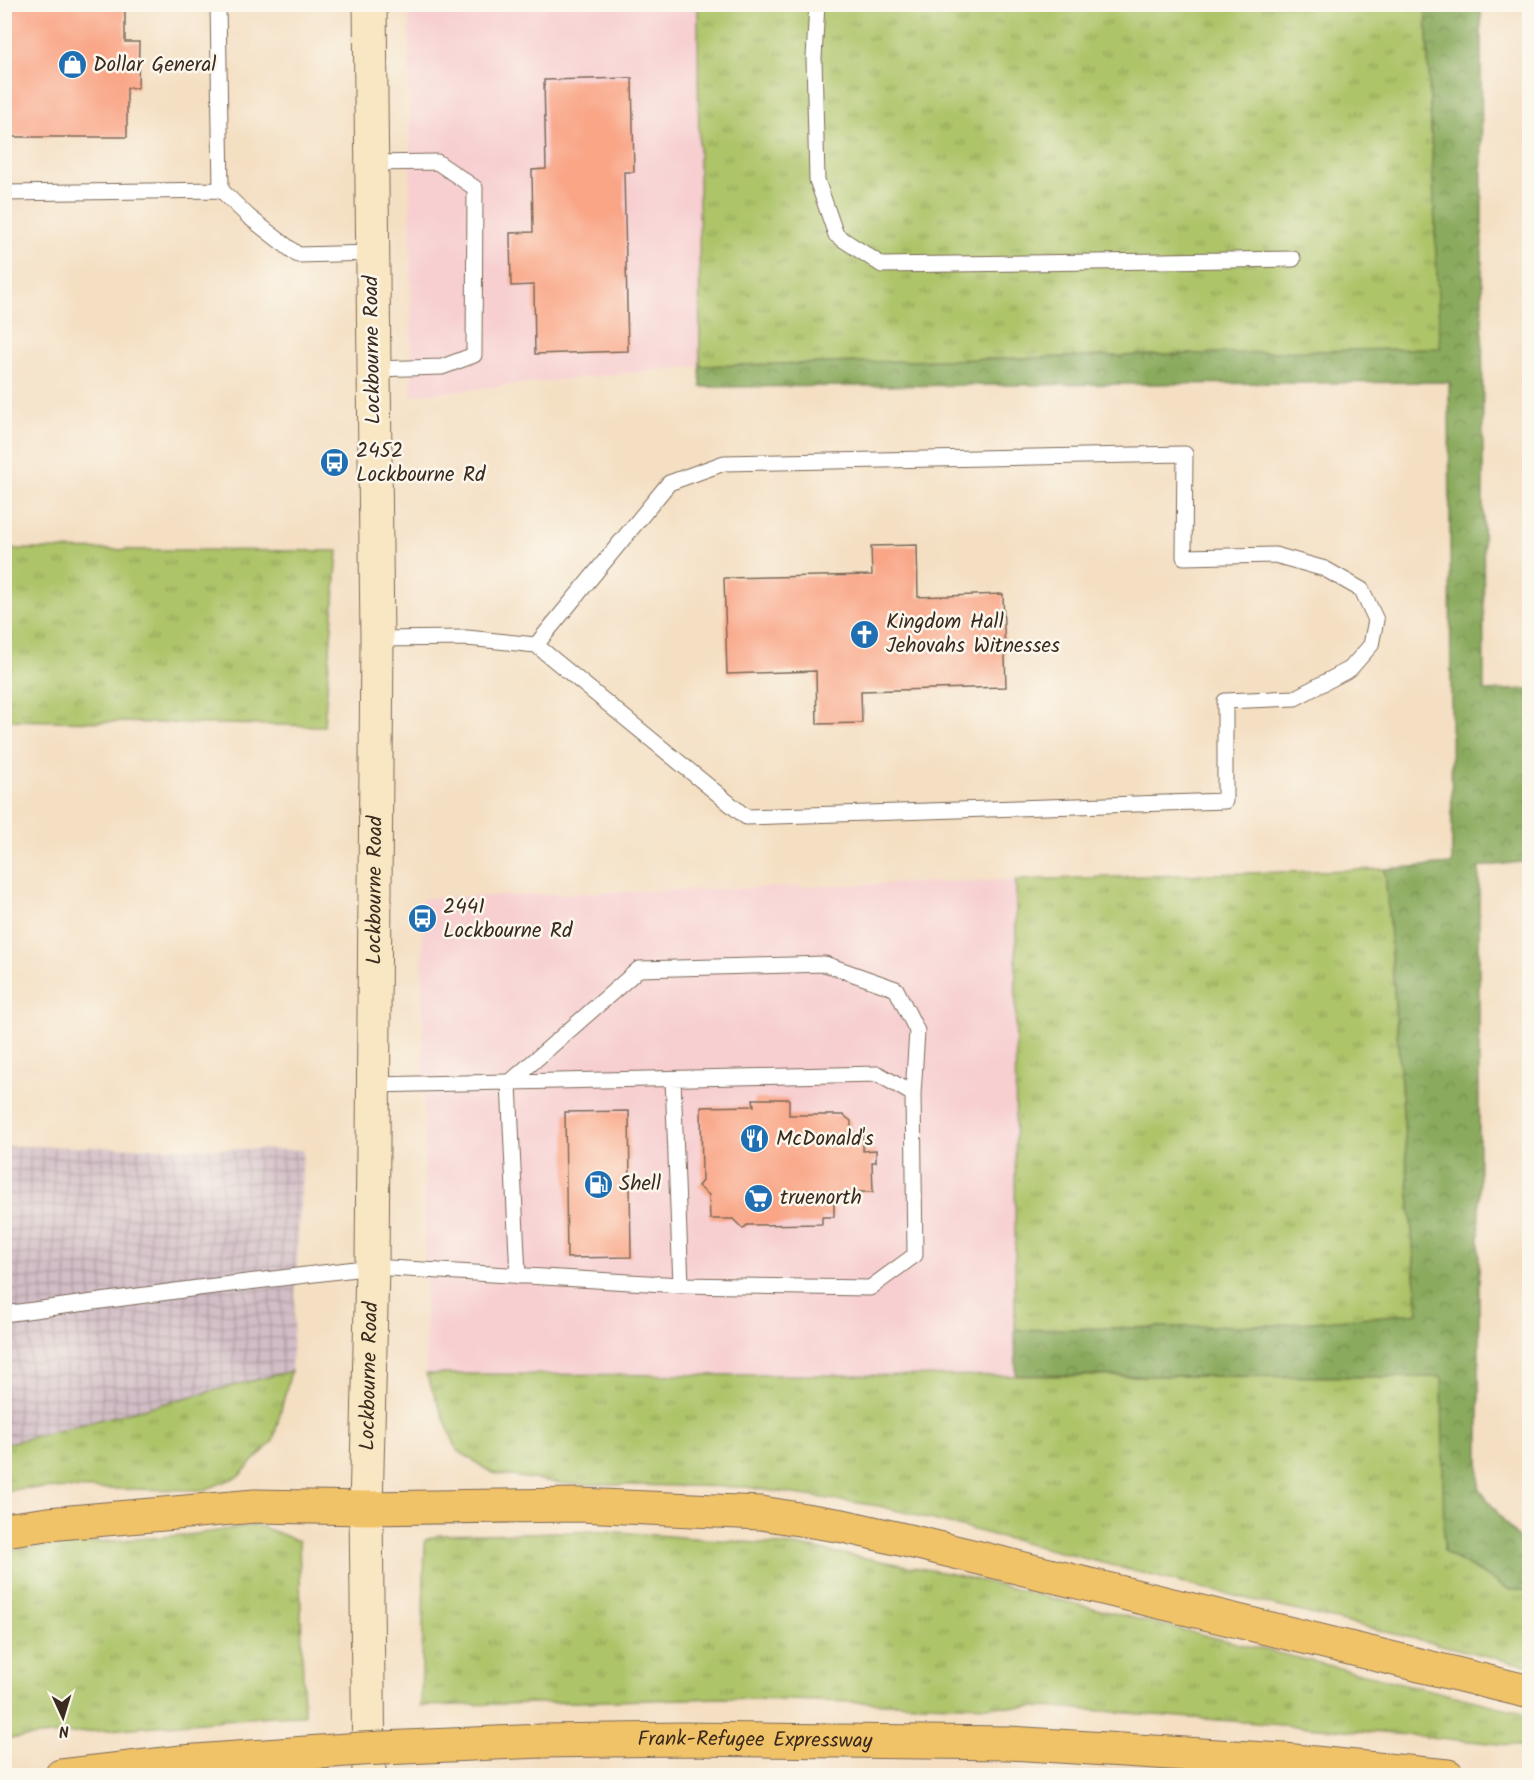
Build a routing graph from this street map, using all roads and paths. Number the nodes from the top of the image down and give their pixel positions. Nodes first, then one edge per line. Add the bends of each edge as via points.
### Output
1 (218, 4) edge
2 (370, 4) edge
3 (817, 4) edge
4 (372, 163) junction
5 (221, 190) junction
6 (4, 193) edge
7 (372, 253) junction
8 (1293, 259) dead end
9 (374, 369) junction
10 (377, 639) junction
11 (536, 645) junction
12 (673, 1079) junction
13 (509, 1083) junction
14 (373, 1085) junction
15 (913, 1094) junction
16 (372, 1267) junction
17 (518, 1276) junction
18 (681, 1285) junction
19 (4, 1314) edge
20 (366, 1508) junction
21 (4, 1530) edge
22 (1530, 1692) edge
23 (61, 1776) edge
24 (369, 1776) edge
25 (1448, 1776) edge

1 - 5 lane
2 - 4 main road, Lockbourne Road
3 - 8 lane via 814,58 818,180 836,235 882,265
4 - 7 main road, Lockbourne Road
4 - 9 lane via 437,162 475,188 474,355 442,367
5 - 6 lane
5 - 7 lane via 298,255
7 - 9 main road, Lockbourne Road
9 - 10 main road, Lockbourne Road
10 - 11 lane via 467,638
10 - 14 main road, Lockbourne Road
11 - 11 lane via 746,817 971,811 1225,801 1225,701 1295,698 1350,669 1371,645 1376,620 1362,590 1325,569 1275,555 1184,557 1185,454 724,463 669,483
12 - 13 lane
12 - 15 lane via 878,1074
12 - 18 lane
13 - 14 lane
13 - 15 lane via 639,969 825,964 896,989 917,1030
13 - 17 lane
14 - 16 main road, Lockbourne Road
15 - 18 lane via 915,1255 870,1288
16 - 17 lane
16 - 19 lane
16 - 20 main road, Lockbourne Road
17 - 18 lane
20 - 21 highway via 255,1506
20 - 22 highway via 579,1505 761,1513 843,1526
20 - 24 main road, Lockbourne Road
23 - 25 highway, Frank-Refugee Expressway, bridge via 182,1762 361,1749 693,1739 1009,1743 1284,1760

